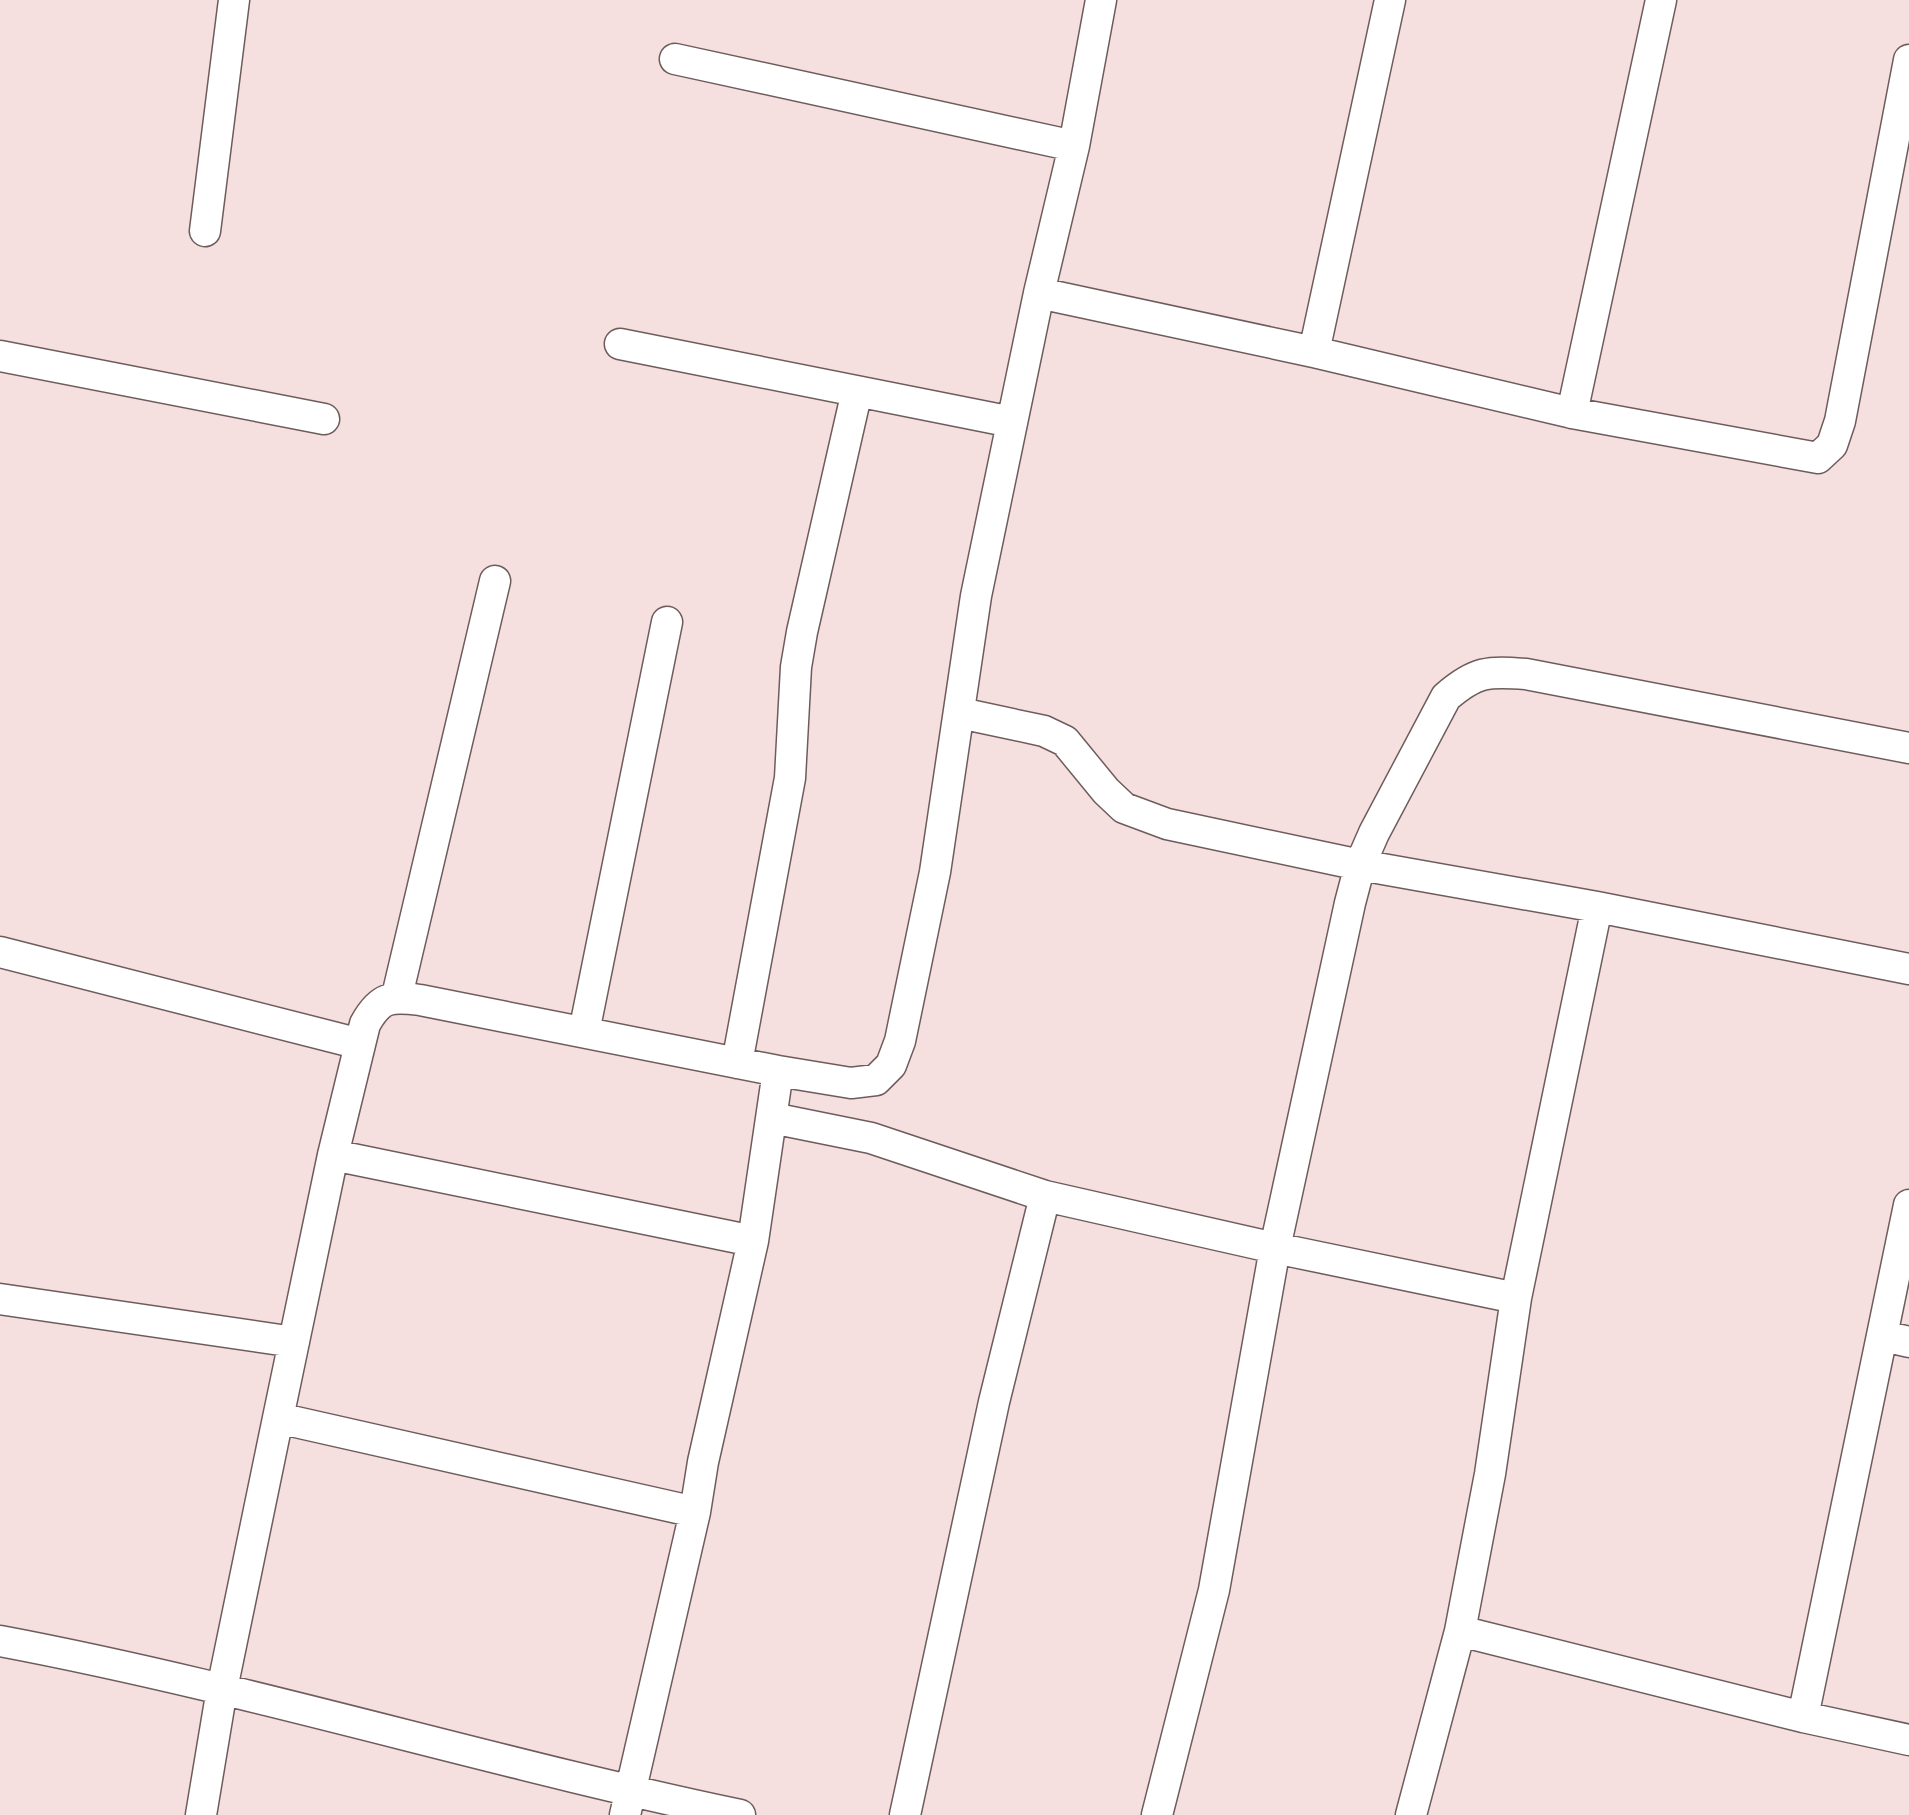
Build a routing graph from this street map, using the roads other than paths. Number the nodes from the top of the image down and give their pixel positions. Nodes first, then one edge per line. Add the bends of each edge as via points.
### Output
1 (234, 0) edge
2 (1101, 0) edge
3 (1390, 0) edge
4 (1661, 0) edge
5 (675, 59) dead end
6 (1909, 60) edge
7 (1074, 146) junction
8 (205, 231) dead end
9 (1039, 293) junction
10 (620, 344) dead end
11 (1314, 352) junction
12 (0, 356) edge
13 (857, 391) junction
14 (1572, 414) junction
15 (324, 419) dead end
16 (1012, 422) junction
17 (495, 581) dead end
18 (667, 622) dead end
19 (960, 713) junction
20 (1909, 748) edge
21 (1360, 865) junction
22 (1597, 907) junction
23 (0, 952) edge
24 (1909, 969) edge
25 (397, 996) junction
26 (584, 1032) junction
27 (360, 1044) junction
28 (737, 1063) junction
29 (778, 1071) junction
30 (772, 1118) junction
31 (333, 1155) junction
32 (1045, 1196) junction
33 (1909, 1205) edge
34 (753, 1241) junction
35 (1275, 1248) junction
36 (1516, 1298) junction
37 (0, 1299) edge
38 (1896, 1339) edge
39 (294, 1342) junction
40 (278, 1418) junction
41 (695, 1512) junction
42 (1460, 1631) junction
43 (0, 1641) edge
44 (222, 1689) junction
45 (1803, 1717) junction
46 (1909, 1740) edge
47 (628, 1803) edge
48 (201, 1815) edge
49 (740, 1815) edge
50 (905, 1815) edge
51 (1157, 1815) edge
52 (1411, 1815) edge

1 - 8 street
2 - 7 street
3 - 11 street
4 - 14 street
5 - 7 street
6 - 14 street via 1832,445 1818,457 1798,456
7 - 9 street
9 - 11 street
9 - 16 street
10 - 13 street
11 - 14 street
12 - 15 street
13 - 16 street
13 - 28 street via 802,632 790,778
16 - 19 street via 976,596
17 - 25 street
18 - 26 street
19 - 21 street via 1044,731 1065,741 1125,808 1167,824
19 - 29 street via 935,872 891,1065 876,1080 851,1083
20 - 21 street via 1492,671 1464,681 1446,697
21 - 22 street
21 - 35 street
22 - 24 street
22 - 36 street
23 - 27 street
25 - 26 street
25 - 27 street via 374,1006
26 - 28 street
27 - 31 street
28 - 29 street
29 - 30 street
30 - 32 street via 871,1138
30 - 34 street
31 - 34 street
31 - 39 street
32 - 35 street
32 - 50 street via 994,1402
33 - 38 street
34 - 41 street
35 - 36 street
35 - 51 street via 1214,1590
36 - 42 street via 1490,1475
37 - 39 street
38 - 45 street
39 - 40 street
40 - 41 street
40 - 44 street
41 - 47 street
42 - 45 street
42 - 52 street
43 - 44 street
44 - 47 street
44 - 48 street
45 - 46 street
47 - 49 street

